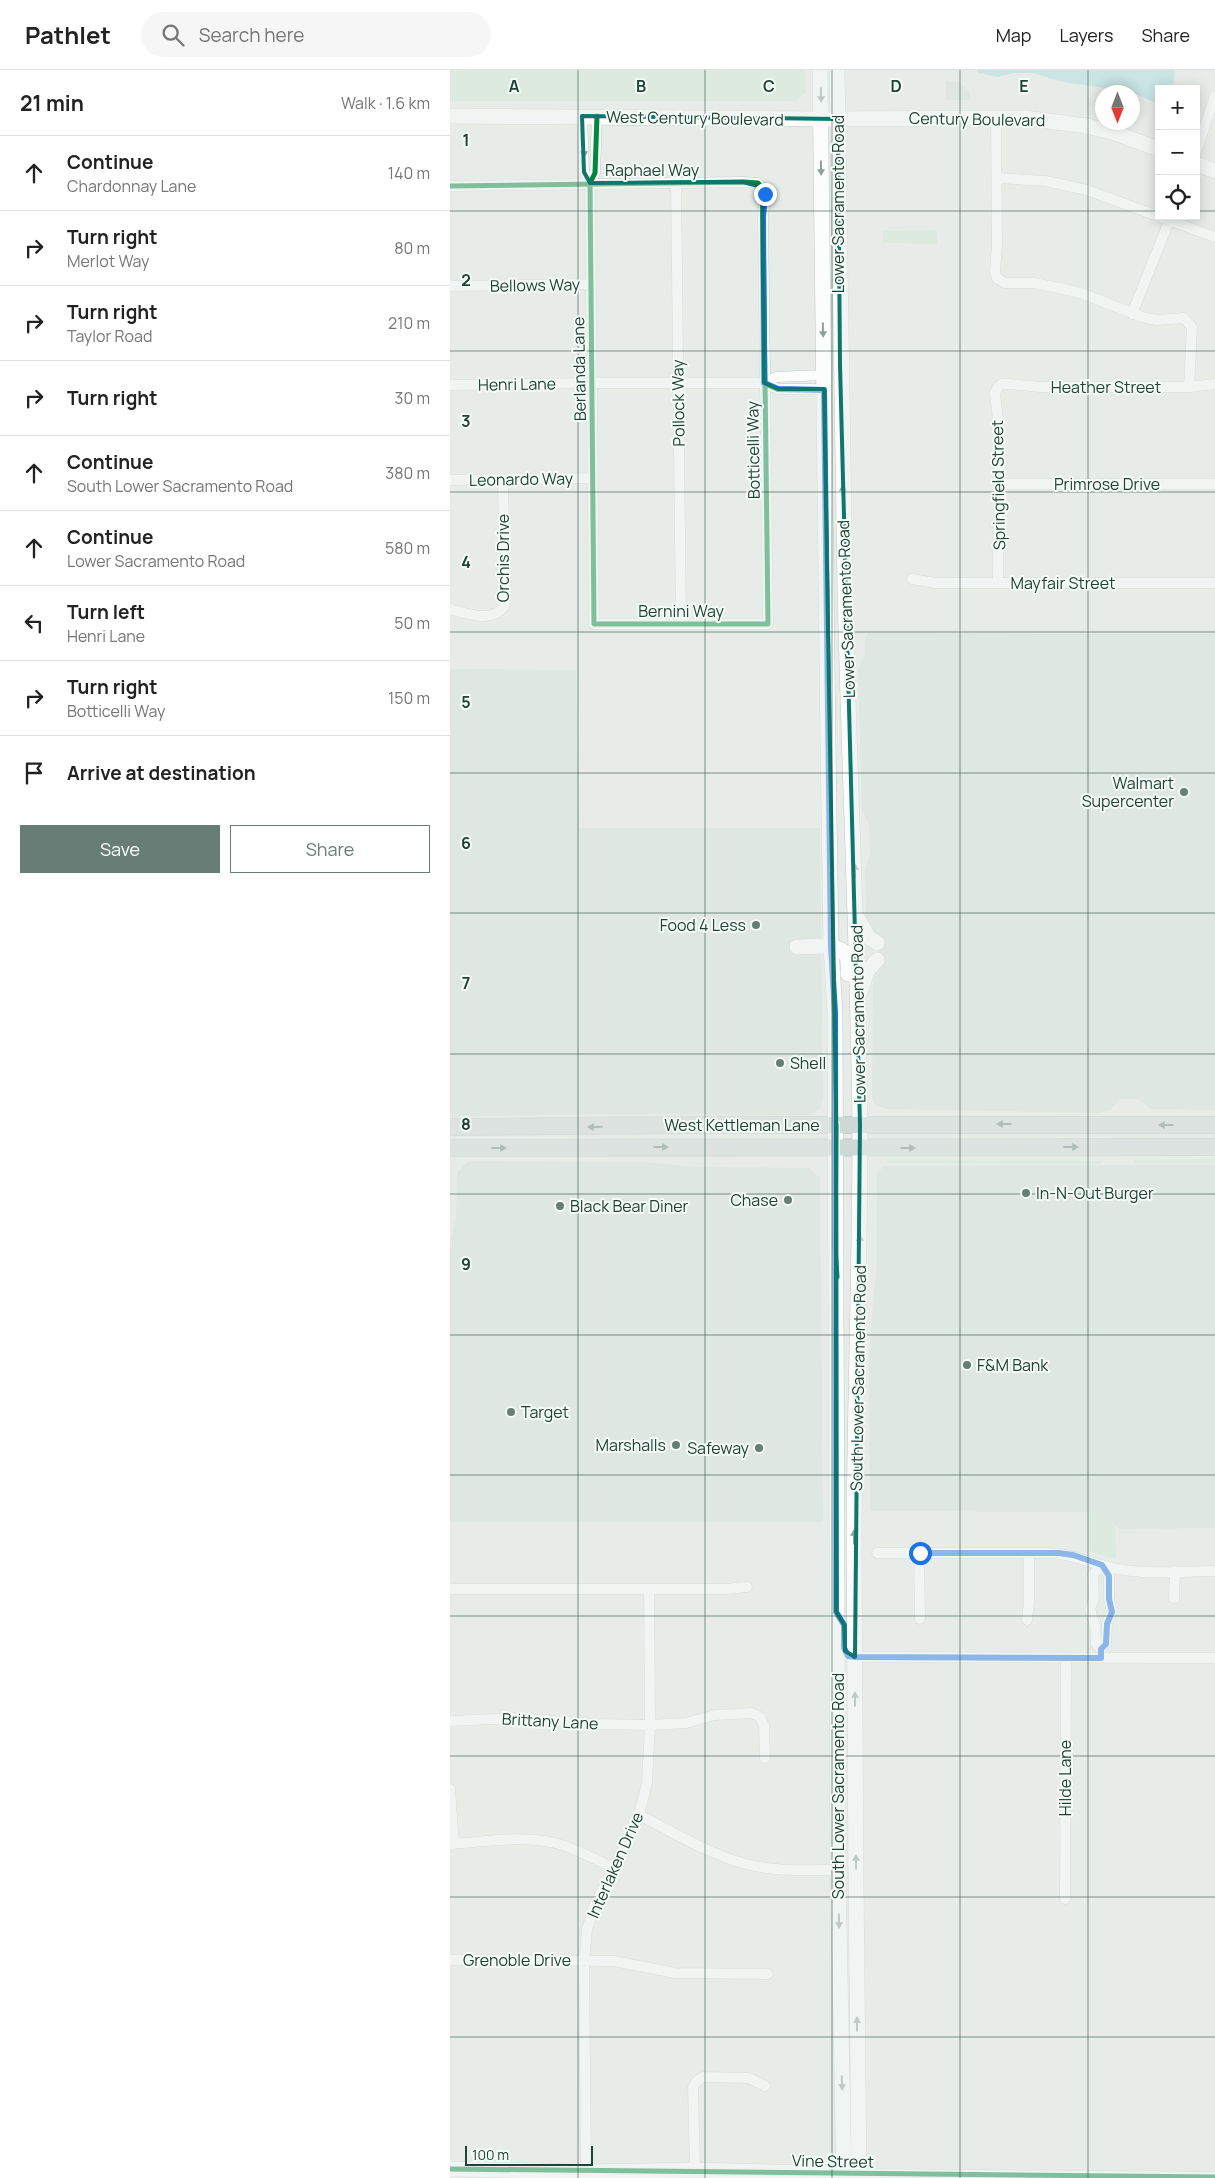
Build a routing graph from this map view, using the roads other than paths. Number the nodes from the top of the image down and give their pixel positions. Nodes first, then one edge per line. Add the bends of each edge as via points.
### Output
1 (820, 70) edge
2 (837, 70) edge
3 (1215, 96) edge
4 (450, 116) edge
5 (582, 116) junction
6 (597, 116) junction
7 (996, 117) junction
8 (821, 119) junction
9 (838, 119) junction
10 (1200, 140) edge
11 (1155, 148) edge
12 (1200, 165) edge
13 (1215, 171) edge
14 (997, 178) junction
15 (676, 182) junction
16 (590, 183) junction
17 (450, 186) edge
18 (762, 187) joint
19 (1155, 213) edge
20 (1170, 220) edge
21 (1172, 220) edge
22 (1215, 237) edge
23 (591, 284) junction
24 (450, 286) edge
25 (1132, 314) junction
26 (824, 382) junction
27 (591, 383) junction
28 (678, 383) junction
29 (764, 383) junction
30 (1215, 384) edge
31 (450, 385) edge
32 (998, 388) joint
33 (1189, 388) junction
34 (592, 478) junction
35 (450, 480) edge
36 (503, 480) junction
37 (999, 484) junction
38 (1215, 484) edge
39 (912, 579) dead end
40 (998, 583) junction
41 (1215, 583) edge
42 (450, 609) edge
43 (594, 624) joint
44 (681, 624) junction
45 (768, 624) joint
46 (856, 904) junction
47 (877, 943) dead end
48 (797, 947) dead end
49 (831, 947) junction
50 (877, 960) dead end
51 (858, 1014) junction
52 (836, 1124) junction
53 (860, 1124) junction
54 (1215, 1124) edge
55 (450, 1128) edge
56 (836, 1147) junction
57 (1215, 1147) edge
58 (450, 1148) edge
59 (860, 1148) junction
60 (877, 1553) dead end
61 (920, 1553) junction
62 (1029, 1553) junction
63 (1102, 1565) junction
64 (1215, 1571) edge
65 (1174, 1572) junction
66 (747, 1587) dead end
67 (450, 1589) edge
68 (649, 1589) junction
69 (1174, 1598) dead end
70 (1094, 1599) junction
71 (1109, 1599) junction
72 (836, 1612) junction
73 (920, 1618) dead end
74 (1027, 1620) dead end
75 (1101, 1653) junction
76 (855, 1657) junction
77 (1066, 1658) junction
78 (1215, 1658) edge
79 (450, 1721) edge
80 (650, 1725) junction
81 (765, 1758) dead end
82 (450, 1790) edge
83 (639, 1814) junction
84 (452, 1844) edge
85 (612, 1867) junction
86 (838, 1870) junction
87 (1065, 1899) dead end
88 (450, 1960) edge
89 (584, 1960) junction
90 (768, 1974) dead end
91 (765, 2086) dead end
92 (450, 2169) edge
93 (695, 2170) junction
94 (585, 2175) edge
95 (851, 2176) edge
96 (1215, 2177) edge
97 (450, 2178) edge

1 -> 8 main road, Lower Sacramento Road
2 - 9 main road, Lower Sacramento Road
3 - 10 street
4 - 5 main road, West Century Boulevard
5 - 6 main road, West Century Boulevard
5 -> 16 street, Berlanda Lane via 584,172
6 - 8 main road, West Century Boulevard
6 - 16 street, Berlanda Lane via 595,172
7 - 9 main road, Century Boulevard
7 - 11 main road, Century Boulevard via 1087,126
7 - 14 street
8 - 9 main road, Century Boulevard
8 -> 26 main road, Lower Sacramento Road
46 -> 9 main road, Lower Sacramento Road via 863,841 846,644
12 - 13 main road
14 - 19 street via 1045,181 1087,190
14 - 25 street via 996,278 1005,283 1034,283 1081,294
15 - 16 street, Raphael Way
15 - 18 street, Raphael Way via 743,182 758,183
15 - 28 street, Pollock Way
16 - 17 street, Raphael Way
16 - 23 street, Berlanda Lane
18 - 29 street, Botticelli Way via 765,194
20 - 25 street
21 - 22 street
23 - 24 street, Bellows Way
23 - 27 street, Berlanda Lane
25 - 33 street via 1157,320 1177,317 1188,321 1192,327
26 - 29 street, Henri Lane via 776,377
26 - 29 street, Henri Lane via 778,389
26 - 49 main road, Lower Sacramento Road
27 - 28 street, Henri Lane
27 - 31 street, Henri Lane
27 - 34 street, Berlanda Lane
28 - 29 street, Henri Lane
28 - 44 street, Pollock Way
29 - 45 street, Botticelli Way
30 - 33 street, Heather Street
32 - 33 street, Heather Street via 1009,384 1041,388
32 - 37 street, Springfield Street via 995,393
34 - 36 street, Leonardo Way
34 - 43 street, Berlanda Lane
35 - 36 street, Leonardo Way
36 - 42 street, Orchis Drive via 506,604 497,615 477,615
37 - 38 street, Primrose Drive
37 - 40 street, Springfield Street
39 - 40 street, Mayfair Street via 935,583
40 - 41 street, Mayfair Street
43 - 44 street, Bernini Way
44 - 45 street, Bernini Way
46 - 47 main road via 863,930
46 - 51 main road, Lower Sacramento Road
48 - 49 main road
49 - 51 main road via 842,950 846,956 850,999
49 - 52 main road, Lower Sacramento Road
50 - 51 main road via 867,971 862,985
51 - 53 main road, Lower Sacramento Road
52 - 53 main road, West Kettleman Lane
52 -> 55 main road, West Kettleman Lane
52 - 56 main road, South Lower Sacramento Road
54 -> 53 main road, West Kettleman Lane
53 - 59 main road, Lower Sacramento Road
58 -> 56 main road, West Kettleman Lane
56 - 59 main road, West Kettleman Lane
56 - 72 main road, South Lower Sacramento Road
59 -> 57 main road, West Kettleman Lane
76 -> 59 main road, South Lower Sacramento Road via 855,1401
60 - 61 street
61 - 62 street
61 - 73 street
62 - 63 street via 1066,1554
62 - 74 street
63 - 65 street
63 - 70 street via 1093,1574
63 - 71 street via 1109,1576
64 - 65 street
65 - 69 street
66 - 68 street
67 - 68 street
68 - 80 street, Interlaken Drive
70 - 71 street
70 - 75 street via 1090,1609 1096,1644
71 - 75 street via 1112,1612
72 - 76 main road via 844,1625 845,1651 848,1656
72 - 86 main road, South Lower Sacramento Road
75 - 77 street
75 - 78 street
76 - 77 street
95 -> 76 main road, South Lower Sacramento Road
77 - 87 street, Hilde Lane
79 - 80 street, Brittany Lane via 515,1718
80 - 81 street, Brittany Lane via 752,1713 760,1716 764,1725
80 - 83 street, Interlaken Drive via 647,1783
82 - 84 street
83 - 85 street, Interlaken Drive
83 - 86 street via 745,1864 776,1869
84 - 85 street via 535,1840 566,1846
85 - 89 street, Interlaken Drive via 590,1919
86 -> 95 main road, South Lower Sacramento Road
88 - 89 street, Grenoble Drive
89 - 90 street, Grenoble Drive via 621,1961 674,1973
89 - 94 street, Interlaken Drive
91 - 93 street via 742,2077 703,2077 697,2081 693,2087
92 - 94 main road, Vine Street
92 - 97 street
93 - 94 main road, Vine Street
93 - 95 main road, Vine Street
95 - 96 street, Vine Street

